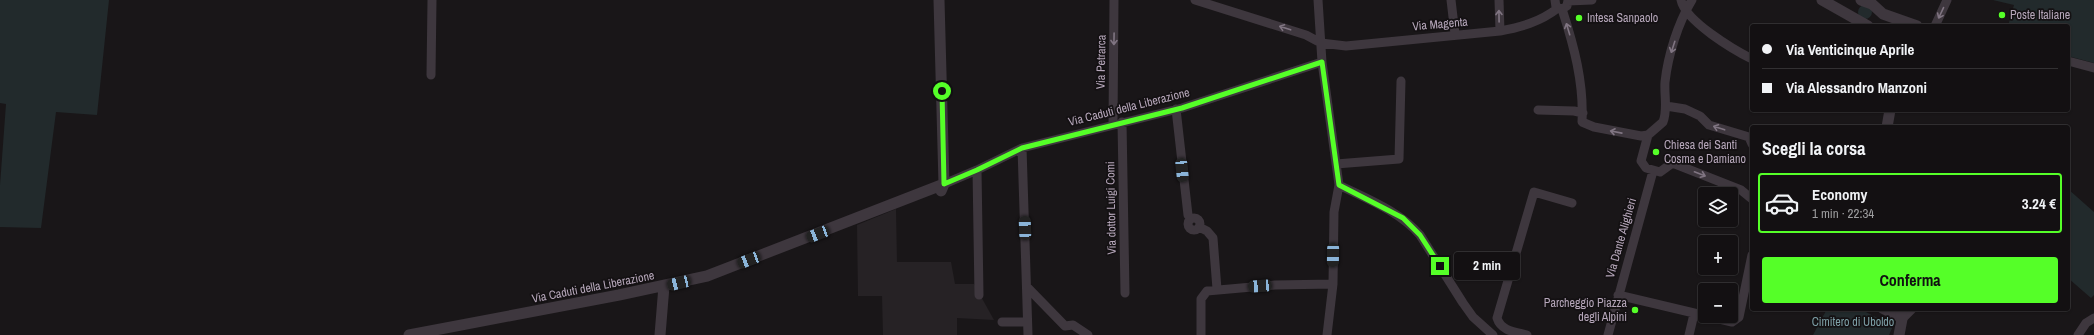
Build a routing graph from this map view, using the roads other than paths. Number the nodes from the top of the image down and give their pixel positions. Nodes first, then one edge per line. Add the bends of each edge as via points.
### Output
1 (432, 0) edge
2 (939, 0) edge
3 (1114, 0) edge
4 (1195, 0) edge
5 (1318, 0) edge
6 (1451, 0) edge
7 (1499, 0) edge
8 (1592, 0) edge
9 (1681, 0) edge
10 (1692, 0) edge
11 (1822, 0) edge
12 (1862, 0) edge
13 (1947, 0) edge
14 (1568, 1) edge
15 (1558, 6) edge
16 (1876, 7) junction
17 (1686, 10) junction
18 (1854, 18) junction
19 (1864, 24) edge
20 (1867, 24) edge
21 (1912, 24) edge
22 (1936, 24) edge
23 (1500, 31) junction
24 (1455, 34) junction
25 (1321, 43) junction
26 (1750, 58) edge
27 (1322, 62) junction
28 (2070, 62) edge
29 (2094, 68) edge
30 (431, 76) dead end
31 (1401, 81) dead end
32 (1666, 106) junction
33 (1176, 109) junction
34 (1538, 110) dead end
35 (1890, 112) edge
36 (1583, 113) junction
37 (1117, 123) junction
38 (1887, 125) edge
39 (1648, 135) junction
40 (1750, 139) edge
41 (1022, 148) junction
42 (1336, 164) junction
43 (977, 170) junction
44 (1653, 171) junction
45 (944, 184) junction
46 (1339, 185) junction
47 (1750, 195) edge
48 (1572, 203) dead end
49 (1750, 265) edge
50 (1333, 284) junction
51 (664, 286) junction
52 (1027, 287) junction
53 (1217, 290) junction
54 (1125, 293) dead end
55 (979, 295) dead end
56 (1618, 295) junction
57 (1890, 311) edge
58 (1694, 314) junction
59 (1901, 314) edge
60 (2094, 318) edge
61 (1002, 322) dead end
62 (1027, 322) junction
63 (409, 335) edge
64 (660, 335) edge
65 (1028, 335) edge
66 (1088, 335) edge
67 (1201, 335) edge
68 (1327, 335) edge
69 (1494, 335) edge
70 (1528, 335) edge
71 (1608, 335) edge
72 (1689, 335) edge
73 (1899, 335) edge
74 (2078, 335) edge

1 - 30 street
2 - 45 street
3 -> 37 street, Via Petrarca
25 -> 4 street via 1306,34
5 - 25 street
6 - 24 street
23 -> 7 street
8 - 14 street
9 - 17 street
10 - 17 street
11 - 18 street
12 - 16 street
12 - 18 street via 1855,7
13 -> 22 street
14 - 15 street via 1568,6
15 - 23 street, Via Magenta via 1540,20 1520,28
36 -> 15 street via 1578,63
16 - 20 street via 1873,20
16 - 21 street via 1883,14
17 - 26 street via 1717,38
17 -> 32 street via 1668,63 1665,84
18 - 19 street
23 - 24 street, Via Magenta
24 - 25 street, Via Magenta via 1346,46
25 - 27 street
27 - 33 street, Via Caduti della Liberazione
27 - 42 street
28 - 29 street
31 - 42 street via 1399,159
32 - 39 street via 1664,122
40 -> 32 street via 1709,125 1700,116 1685,109
33 - 37 street, Via Caduti della Liberazione
33 - 53 street via 1188,215 1191,219 1198,219 1200,227 1208,231 1213,238
34 - 36 street
35 - 38 street
39 -> 36 street via 1594,128 1582,122
37 - 41 street, Via Caduti della Liberazione
37 - 54 street, Via dottor Luigi Comi
39 - 44 street via 1641,162
41 - 43 street, Via Caduti della Liberazione
41 - 52 street
42 - 46 street
43 - 45 street, Via Caduti della Liberazione
43 - 55 street
44 -> 47 street via 1663,172 1671,164 1675,164
44 - 56 street, Via Dante Alighieri
45 - 51 street, Via Caduti della Liberazione via 941,192 934,195 912,198 708,276
46 - 50 street via 1334,212
46 - 69 street via 1403,218 1412,226 1473,317
48 - 70 street via 1534,192 1497,318 1504,328
49 - 58 street via 1739,317 1736,320 1727,322
50 - 53 street
50 - 68 street
51 - 63 street, Via Caduti della Liberazione
51 - 64 street
52 - 62 street
52 - 66 street via 1065,326 1073,325
53 - 67 street via 1207,291 1201,296
56 - 58 street
56 - 71 street, Via Dante Alighieri
57 - 59 street
58 - 72 street
59 - 73 street
60 - 74 street via 2086,323
61 - 62 street
62 - 65 street

